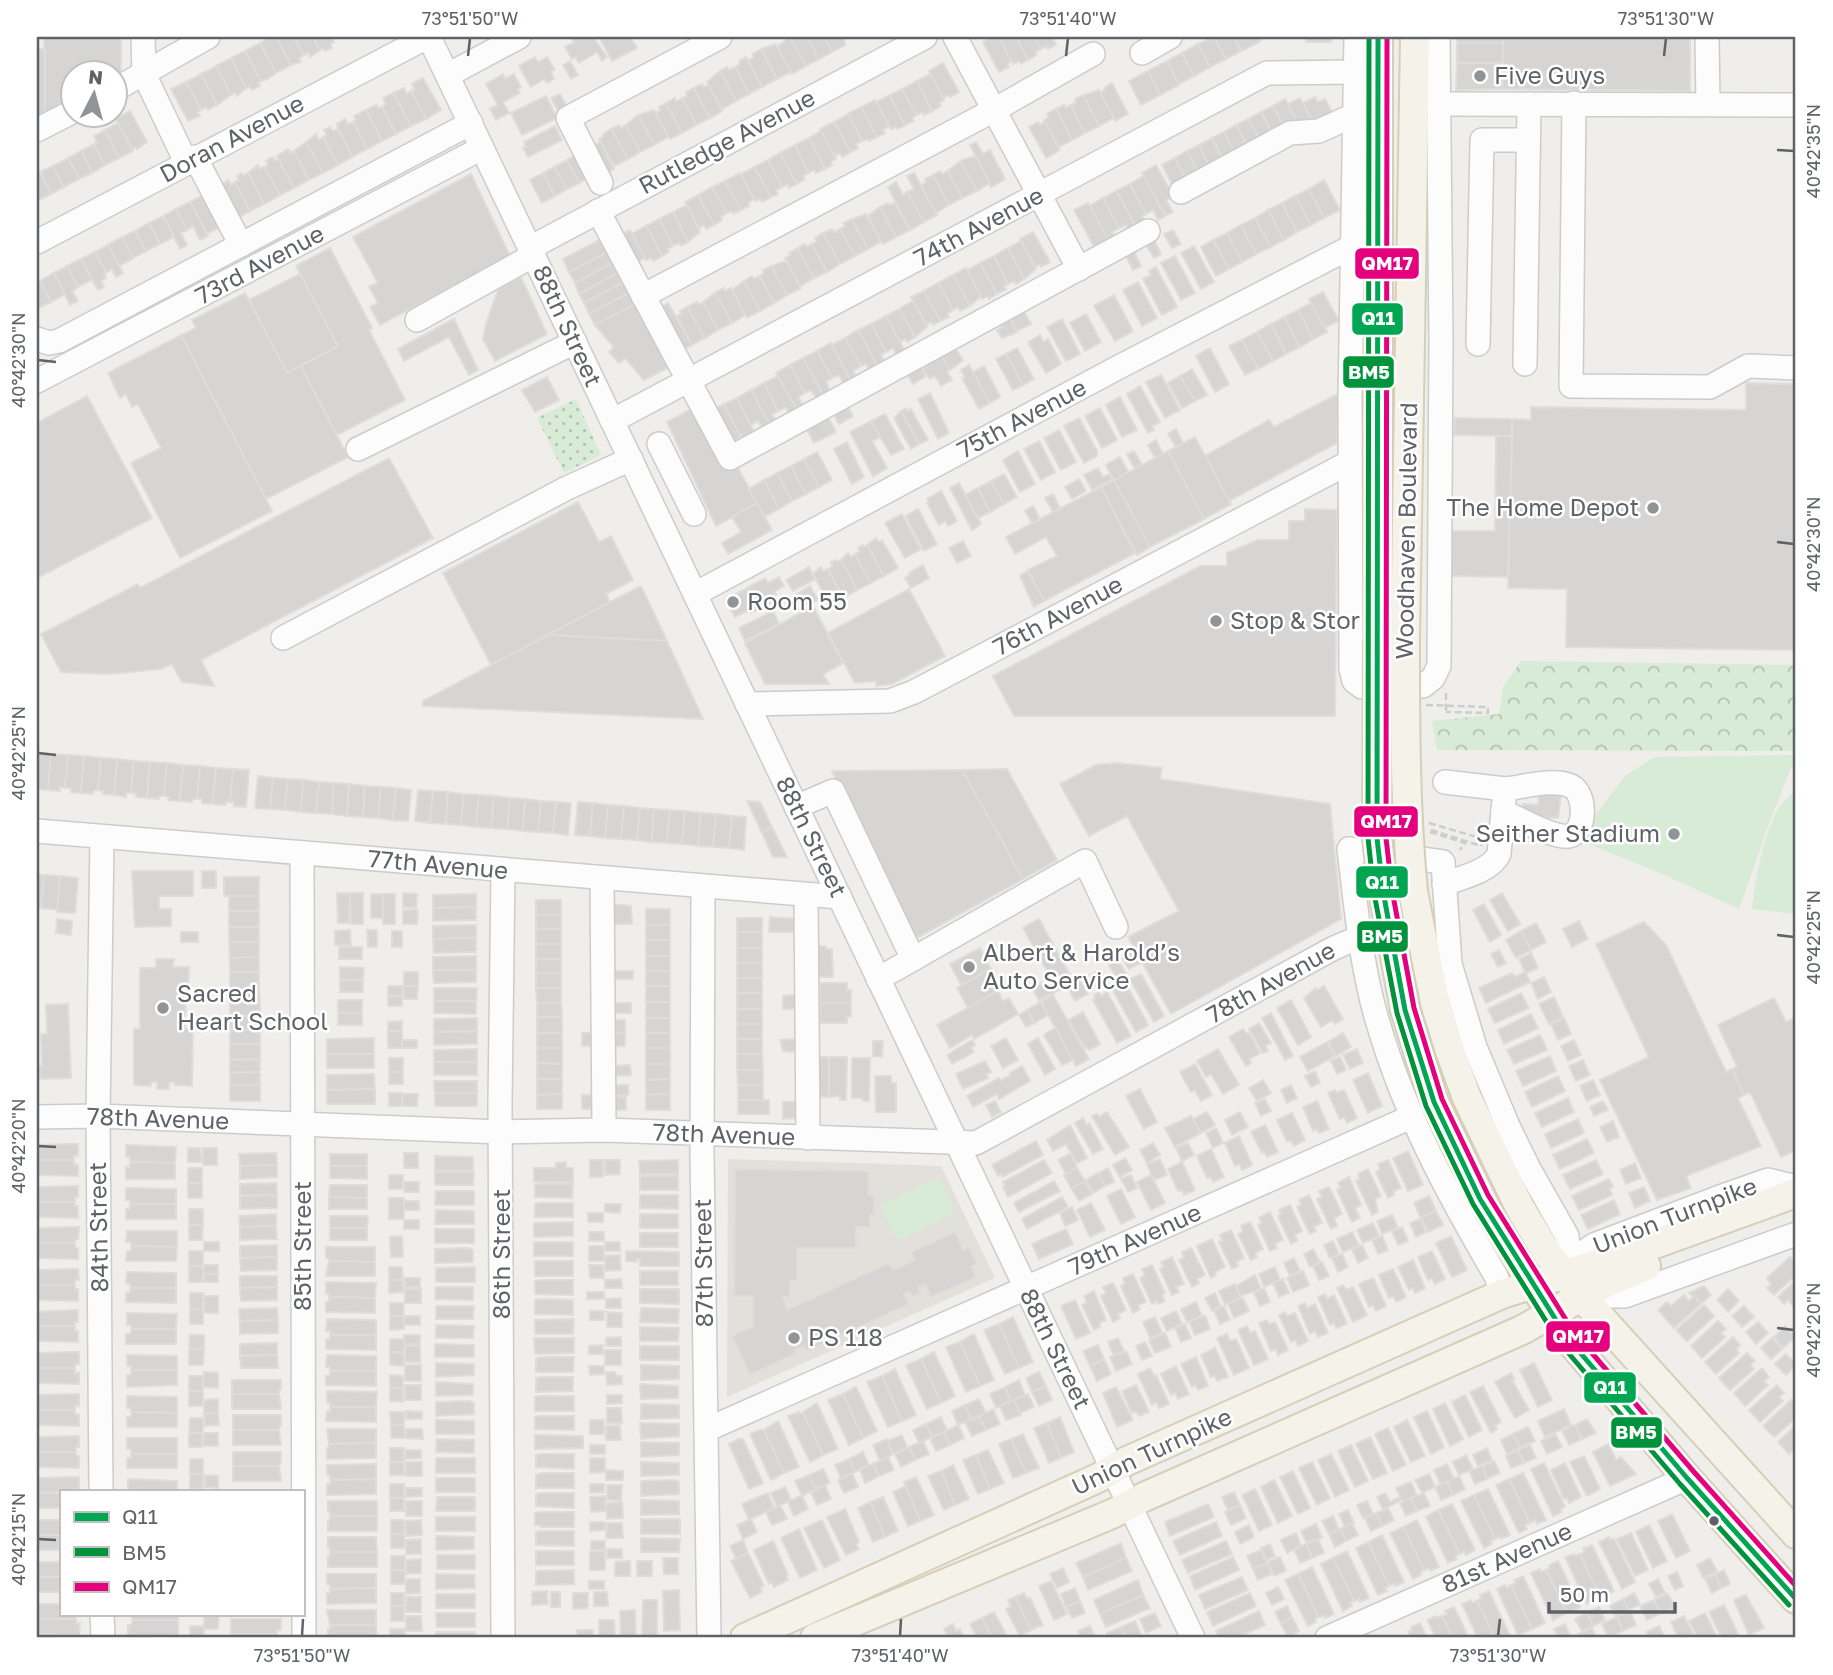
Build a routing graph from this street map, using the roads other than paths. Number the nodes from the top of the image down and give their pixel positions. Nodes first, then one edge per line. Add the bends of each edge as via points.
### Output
1 (143, 37) edge
2 (208, 37) edge
3 (428, 37) edge
4 (519, 37) edge
5 (720, 37) edge
6 (925, 37) edge
7 (955, 37) edge
8 (1170, 37) edge
9 (1356, 37) edge
10 (1378, 37) edge
11 (1415, 37) edge
12 (1438, 37) edge
13 (1707, 37) edge
14 (1142, 52) dead end
15 (1093, 54) dead end
16 (1356, 72) junction
17 (144, 75) junction
18 (448, 75) junction
19 (130, 82) edge
20 (1574, 103) junction
21 (1438, 104) junction
22 (1529, 104) junction
23 (1708, 104) junction
24 (1796, 105) edge
25 (994, 110) junction
26 (1354, 115) junction
27 (60, 118) edge
28 (471, 124) junction
29 (37, 130) edge
30 (1528, 140) junction
31 (482, 148) junction
32 (191, 160) junction
33 (601, 183) dead end
34 (1181, 192) dead end
35 (1040, 195) junction
36 (598, 211) junction
37 (1148, 232) dead end
38 (37, 242) edge
39 (241, 245) junction
40 (1351, 247) junction
41 (532, 252) junction
42 (1079, 270) junction
43 (643, 296) junction
44 (416, 320) dead end
45 (37, 339) edge
46 (575, 342) junction
47 (1478, 344) dead end
48 (1525, 364) dead end
49 (1796, 368) edge
50 (37, 381) edge
51 (688, 381) junction
52 (612, 421) junction
53 (358, 449) dead end
54 (1350, 462) junction
55 (632, 463) junction
56 (660, 521) junction
57 (695, 594) junction
58 (283, 638) dead end
59 (1391, 640) junction
60 (747, 704) junction
61 (1445, 782) dead end
62 (796, 807) junction
63 (37, 831) edge
64 (102, 837) junction
65 (302, 853) junction
66 (503, 870) junction
67 (602, 878) junction
68 (1444, 884) junction
69 (877, 886) junction
70 (703, 887) junction
71 (806, 895) junction
72 (841, 899) junction
73 (1116, 927) dead end
74 (1360, 937) junction
75 (913, 959) junction
76 (878, 979) junction
77 (98, 1116) junction
78 (37, 1117) edge
79 (1411, 1117) junction
80 (303, 1125) junction
81 (604, 1130) junction
82 (501, 1132) junction
83 (702, 1135) junction
84 (808, 1138) junction
85 (957, 1143) junction
86 (1796, 1171) edge
87 (1768, 1180) junction
88 (1796, 1186) edge
89 (1796, 1193) edge
90 (1796, 1211) edge
91 (1796, 1234) edge
92 (1562, 1273) junction
93 (1531, 1283) junction
94 (1026, 1288) junction
95 (1502, 1294) junction
96 (1581, 1296) junction
97 (1551, 1313) junction
98 (706, 1430) junction
99 (1112, 1469) junction
100 (1687, 1478) junction
101 (101, 1490) edge
102 (304, 1490) edge
103 (1129, 1504) junction
104 (1796, 1534) edge
105 (1796, 1599) edge
106 (102, 1616) edge
107 (304, 1616) edge
108 (103, 1638) edge
109 (304, 1638) edge
110 (503, 1638) edge
111 (709, 1638) edge
112 (745, 1638) edge
113 (815, 1638) edge
114 (1193, 1638) edge
115 (1327, 1638) edge

1 - 17 street
2 - 17 street
3 - 18 street, 88th Street
3 - 32 street, Doran Avenue
4 - 18 street
5 - 33 street via 568,118
6 - 36 street, Rutledge Avenue
7 - 25 street
8 - 14 street
9 - 16 street
10 - 59 main road, Woodhaven Boulevard
11 - 59 main road, Woodhaven Boulevard
12 - 21 street
13 - 23 street
15 - 25 street
16 - 26 street
16 - 35 street, 74th Avenue via 1267,74
17 - 19 street
17 - 32 street
18 - 28 street, 88th Street
20 - 22 street
20 - 23 street
20 - 49 street via 1571,386 1710,387 1748,366
21 - 22 street
21 - 54 street via 1439,666 1423,686 1362,687 1354,681
22 - 30 street
23 - 24 street
25 - 35 street
25 - 43 street
26 - 34 street via 1320,131 1290,133
26 - 40 street
27 - 29 street
28 - 31 street, 88th Street
28 - 39 street
30 - 47 street via 1482,139
30 - 48 street
31 - 41 street, 88th Street
31 - 50 street, 73rd Avenue
32 - 38 street, Doran Avenue
32 - 39 street
35 - 42 street
35 - 51 street, 74th Avenue
36 - 41 street, Rutledge Avenue
36 - 43 street
37 - 42 street
39 - 45 street via 59,341
40 - 54 street
40 - 57 street, 75th Avenue
41 - 44 street, Rutledge Avenue
41 - 46 street, 88th Street
42 - 51 street via 730,458
43 - 51 street
46 - 52 street, 88th Street
46 - 53 street
51 - 52 street, 74th Avenue
52 - 55 street, 88th Street
54 - 60 street, 76th Avenue via 914,692 890,701
55 - 56 street, 88th Street
55 - 56 street via 661,449 692,510
55 - 58 street via 567,488
56 - 57 street, 88th Street
57 - 60 street, 88th Street
59 - 92 main road, Woodhaven Boulevard, bridge via 1413,892 1435,1003 1467,1098 1516,1202
59 - 93 main road, Woodhaven Boulevard, bridge via 1377,815 1383,891 1405,1010 1434,1102 1480,1199
60 - 62 street, 88th Street
61 - 68 street via 1504,800 1496,860
62 - 69 street via 833,791
62 - 72 street, 88th Street
63 - 64 street, 77th Avenue
64 - 65 street, 77th Avenue
64 - 77 street, 84th Street
65 - 66 street, 77th Avenue
65 - 80 street, 85th Street
66 - 67 street, 77th Avenue
66 - 82 street, 86th Street
67 - 70 street, 77th Avenue
67 - 81 street
68 - 74 street via 1443,862 1349,849
68 - 92 street via 1450,964 1475,1047 1517,1147 1567,1236
69 - 72 street
69 - 75 street
70 - 71 street, 77th Avenue
70 - 83 street, 87th Street
71 - 72 street, 77th Avenue
71 - 84 street
72 - 76 street, 88th Street
73 - 75 street via 1085,861
74 - 79 street via 1378,1022
74 - 85 street, 78th Avenue via 1334,947 982,1142
75 - 76 street
76 - 85 street, 88th Street
77 - 78 street, 78th Avenue
77 - 80 street, 78th Avenue
77 - 101 street, 84th Street
79 - 94 street, 79th Avenue
79 - 95 street
80 - 82 street, 78th Avenue
80 - 102 street, 85th Street
81 - 82 street, 78th Avenue
81 - 83 street, 78th Avenue
82 - 110 street, 86th Street
83 - 84 street, 78th Avenue
83 - 98 street, 87th Street
84 - 85 street, 78th Avenue
85 - 94 street, 88th Street
86 - 87 street
87 - 88 street, Union Turnpike
87 - 92 street, Union Turnpike via 1594,1245
89 - 92 main road, Union Turnpike
90 - 96 main road, Union Turnpike via 1665,1258
91 - 96 street, Union Turnpike via 1625,1296
92 - 93 main road, Union Turnpike
92 - 96 main road, Woodhaven Boulevard
93 - 95 main road, Union Turnpike
93 - 97 main road, Woodhaven Boulevard
94 - 98 street, 79th Avenue
94 - 99 street, 88th Street
95 - 99 main road, Union Turnpike
96 - 97 main road, Union Turnpike
96 - 104 main road, Woodhaven Boulevard
97 - 100 main road, Woodhaven Boulevard
97 - 103 main road, Union Turnpike via 1522,1330
98 - 111 street, 87th Street
99 - 103 street, 88th Street
99 - 112 main road, Union Turnpike
100 - 105 main road, Woodhaven Boulevard
100 - 115 street, 81st Avenue
103 - 113 main road, Union Turnpike
103 - 114 street, 88th Street
106 - 108 street
107 - 109 street, 85th Street

